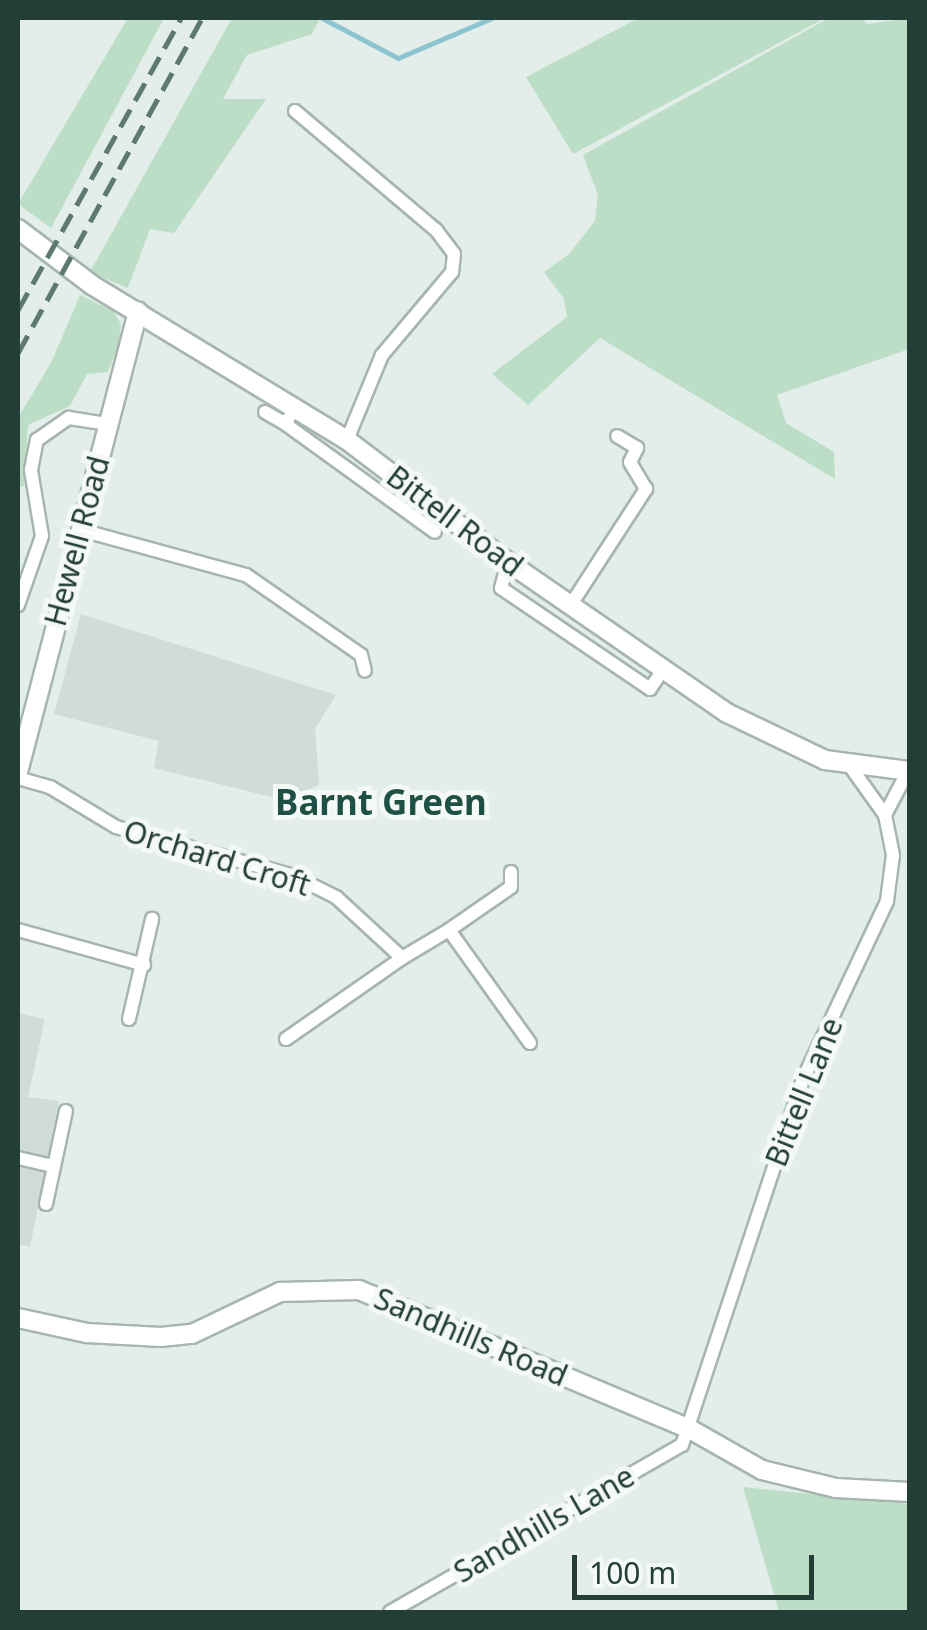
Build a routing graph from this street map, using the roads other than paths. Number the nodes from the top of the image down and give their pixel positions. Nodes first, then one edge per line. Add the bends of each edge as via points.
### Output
1 (295, 111) dead end
2 (18, 229) edge
3 (138, 311) junction
4 (296, 408) junction
5 (265, 412) dead end
6 (107, 424) junction
7 (284, 424) junction
8 (616, 436) dead end
9 (348, 440) junction
10 (404, 496) junction
11 (81, 530) junction
12 (435, 532) dead end
13 (508, 562) junction
14 (18, 605) edge
15 (570, 606) junction
16 (365, 670) dead end
17 (662, 671) junction
18 (850, 766) junction
19 (909, 771) edge
20 (18, 775) edge
21 (884, 815) junction
22 (511, 872) dead end
23 (152, 920) dead end
24 (18, 930) edge
25 (448, 930) junction
26 (402, 958) junction
27 (144, 965) junction
28 (129, 1019) dead end
29 (286, 1039) dead end
30 (530, 1044) dead end
31 (66, 1111) dead end
32 (18, 1158) edge
33 (53, 1166) junction
34 (46, 1204) dead end
35 (18, 1318) edge
36 (688, 1428) junction
37 (910, 1492) edge
38 (390, 1612) edge

1 - 9 street via 436,230 454,254 452,272 382,355
2 - 3 street, Bittell Road
3 - 4 street, Bittell Road
3 - 6 street, Hewell Road
4 - 7 street
4 - 9 street, Bittell Road
5 - 7 street
6 - 11 street, Hewell Road
6 - 14 street via 69,418 36,440 31,470 42,536
7 - 10 street
8 - 15 street via 637,448 630,462 646,489
9 - 10 street, Bittell Road
10 - 12 street
10 - 13 street, Bittell Road
11 - 16 street via 246,575 362,656
11 - 20 street, Hewell Road
13 - 15 street, Bittell Road
13 - 17 street via 500,588 650,689
15 - 17 street, Bittell Road
17 - 18 street, Bittell Road via 784,744
18 - 19 street, Bittell Road
18 - 21 street, Bittell Lane
19 - 21 street
20 - 26 street, Orchard Croft via 116,827 294,876 336,896
21 - 36 street, Bittell Lane via 893,855 883,916 803,1079
22 - 25 street via 511,888
23 - 27 street
24 - 27 street
25 - 26 street
25 - 30 street
26 - 29 street
27 - 28 street
31 - 33 street
32 - 33 street
33 - 34 street
35 - 36 street, Sandhills Road via 86,1333 161,1337 192,1334 280,1292 359,1290
36 - 37 street, Sandhills Road via 794,1480
36 - 38 street, Sandhills Lane via 682,1444

